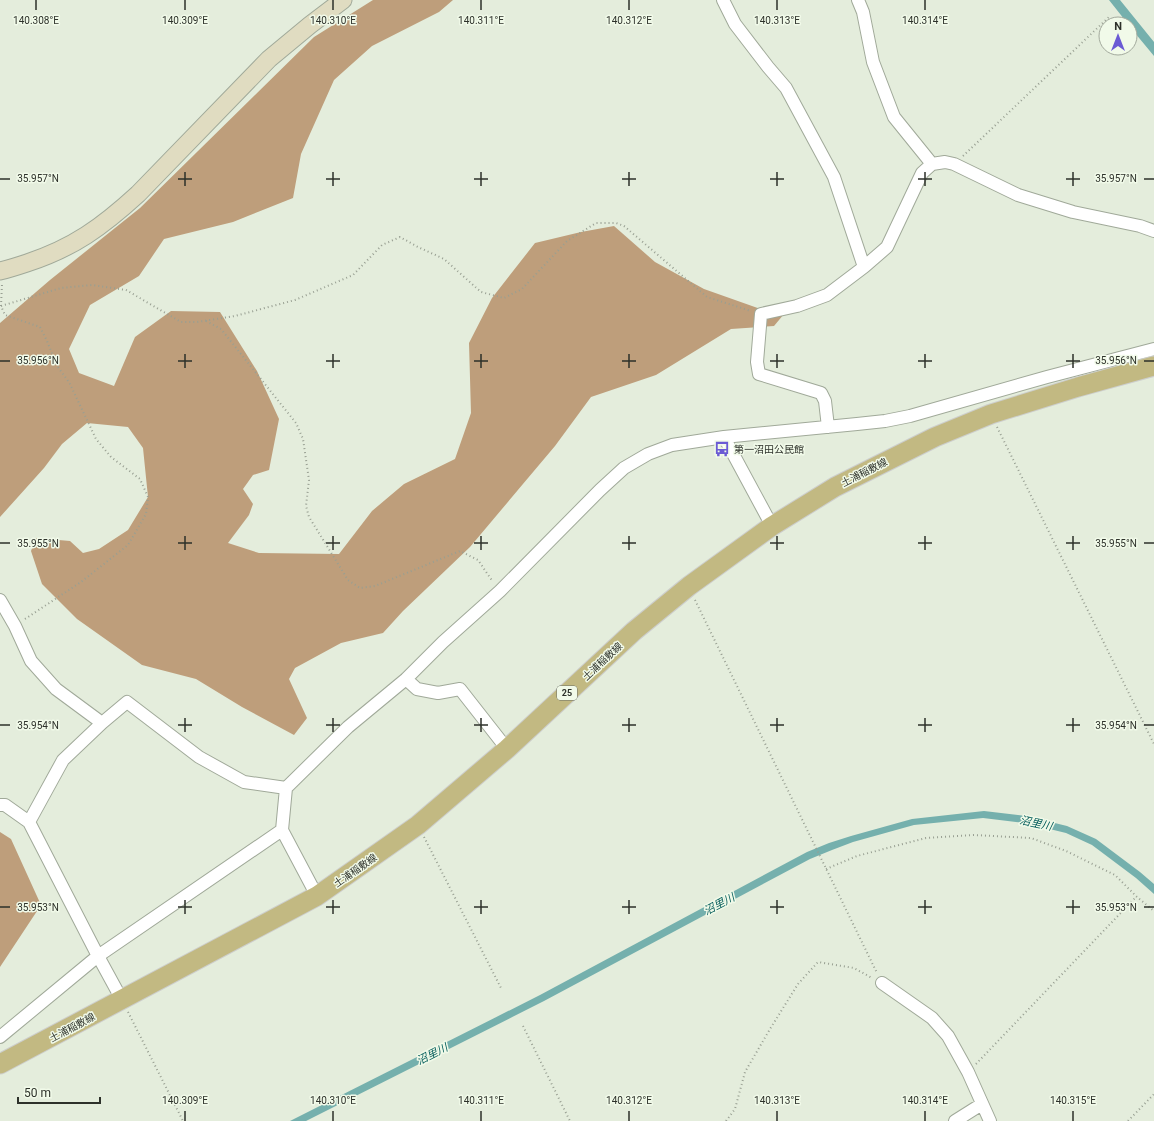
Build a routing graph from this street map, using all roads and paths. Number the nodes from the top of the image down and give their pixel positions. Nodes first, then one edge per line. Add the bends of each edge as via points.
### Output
1 (342, 0) edge
2 (723, 0) edge
3 (858, 0) edge
4 (1098, 27) edge
5 (932, 164) junction
6 (954, 164) junction
7 (1154, 231) edge
8 (864, 267) junction
9 (1, 271) edge
10 (0, 307) edge
11 (761, 314) junction
12 (204, 321) junction
13 (1154, 349) edge
14 (1154, 366) edge
15 (991, 414) junction
16 (828, 427) junction
17 (724, 437) junction
18 (772, 526) junction
19 (689, 586) junction
20 (500, 591) junction
21 (0, 600) edge
22 (16, 626) junction
23 (406, 679) junction
24 (102, 724) junction
25 (1154, 744) edge
26 (507, 749) junction
27 (286, 788) junction
28 (0, 805) edge
29 (29, 822) junction
30 (418, 826) junction
31 (282, 830) junction
32 (826, 869) junction
33 (317, 896) junction
34 (1137, 897) junction
35 (1154, 911) edge
36 (98, 956) junction
37 (882, 983) junction
38 (501, 988) dead end
39 (122, 1000) junction
40 (523, 1026) dead end
41 (0, 1036) edge
42 (0, 1064) edge
43 (968, 1072) junction
44 (1154, 1094) edge
45 (982, 1104) junction
46 (183, 1121) edge
47 (570, 1121) edge
48 (726, 1121) edge
49 (956, 1121) edge
50 (990, 1121) edge
51 (1128, 1121) edge

1 - 9 street via 270,59 116,214 92,233 65,249
2 - 8 street via 735,24 786,88 834,177
3 - 5 street via 863,12 873,62 894,118
4 - 6 path
5 - 6 street
5 - 8 street via 922,173 888,247
6 - 7 street via 1018,195 1073,212
8 - 11 street via 827,295 797,306
9 - 10 path
10 - 12 path via 61,288 92,285 126,290 181,322
10 - 22 path via 5,315 40,328 96,439 111,457 140,479 148,497 146,514 128,545 81,582
11 - 12 path via 707,297 624,226 616,223 596,223 567,241 522,289 504,298 481,292 444,259 400,238 382,245 353,275 295,300 235,316
11 - 16 street via 757,362 759,374 821,393 825,401
12 - 20 path via 222,329 296,423 303,439 309,480 306,506 309,518 348,580 360,588 375,586 460,551 478,560
13 - 16 street via 910,416
14 - 15 main road, 土浦稲敷線 / 25
15 - 18 main road, 土浦稲敷線 / 25 via 935,437 835,487
15 - 25 path
16 - 17 street
17 - 18 street
17 - 20 street via 672,445 648,454 624,468
18 - 19 main road, 土浦稲敷線 / 25
19 - 26 main road, 土浦稲敷線 / 25 via 634,631
19 - 32 path
20 - 23 street
21 - 22 street
22 - 24 street via 31,661 56,689
23 - 26 street via 416,689 438,693 460,688
23 - 27 street via 348,727
24 - 27 street via 127,702 199,757 231,775 244,782
24 - 29 street via 63,760
26 - 30 main road, 土浦稲敷線 / 25
27 - 31 street
28 - 29 street
29 - 36 street
30 - 33 main road, 土浦稲敷線 / 25
30 - 38 path
31 - 33 street
31 - 36 street
32 - 34 path via 856,856 926,838 974,835 1031,838 1066,851 1115,875
32 - 37 path
33 - 39 main road, 土浦稲敷線 / 25
34 - 35 path
34 - 43 path
36 - 39 street
36 - 41 street
37 - 43 street via 932,1018 948,1036
37 - 48 path via 854,968 818,962 798,984 745,1072 734,1109
39 - 42 main road, 土浦稲敷線 / 25
39 - 46 path
40 - 47 path
43 - 45 street
44 - 51 path
45 - 49 street
45 - 50 street

